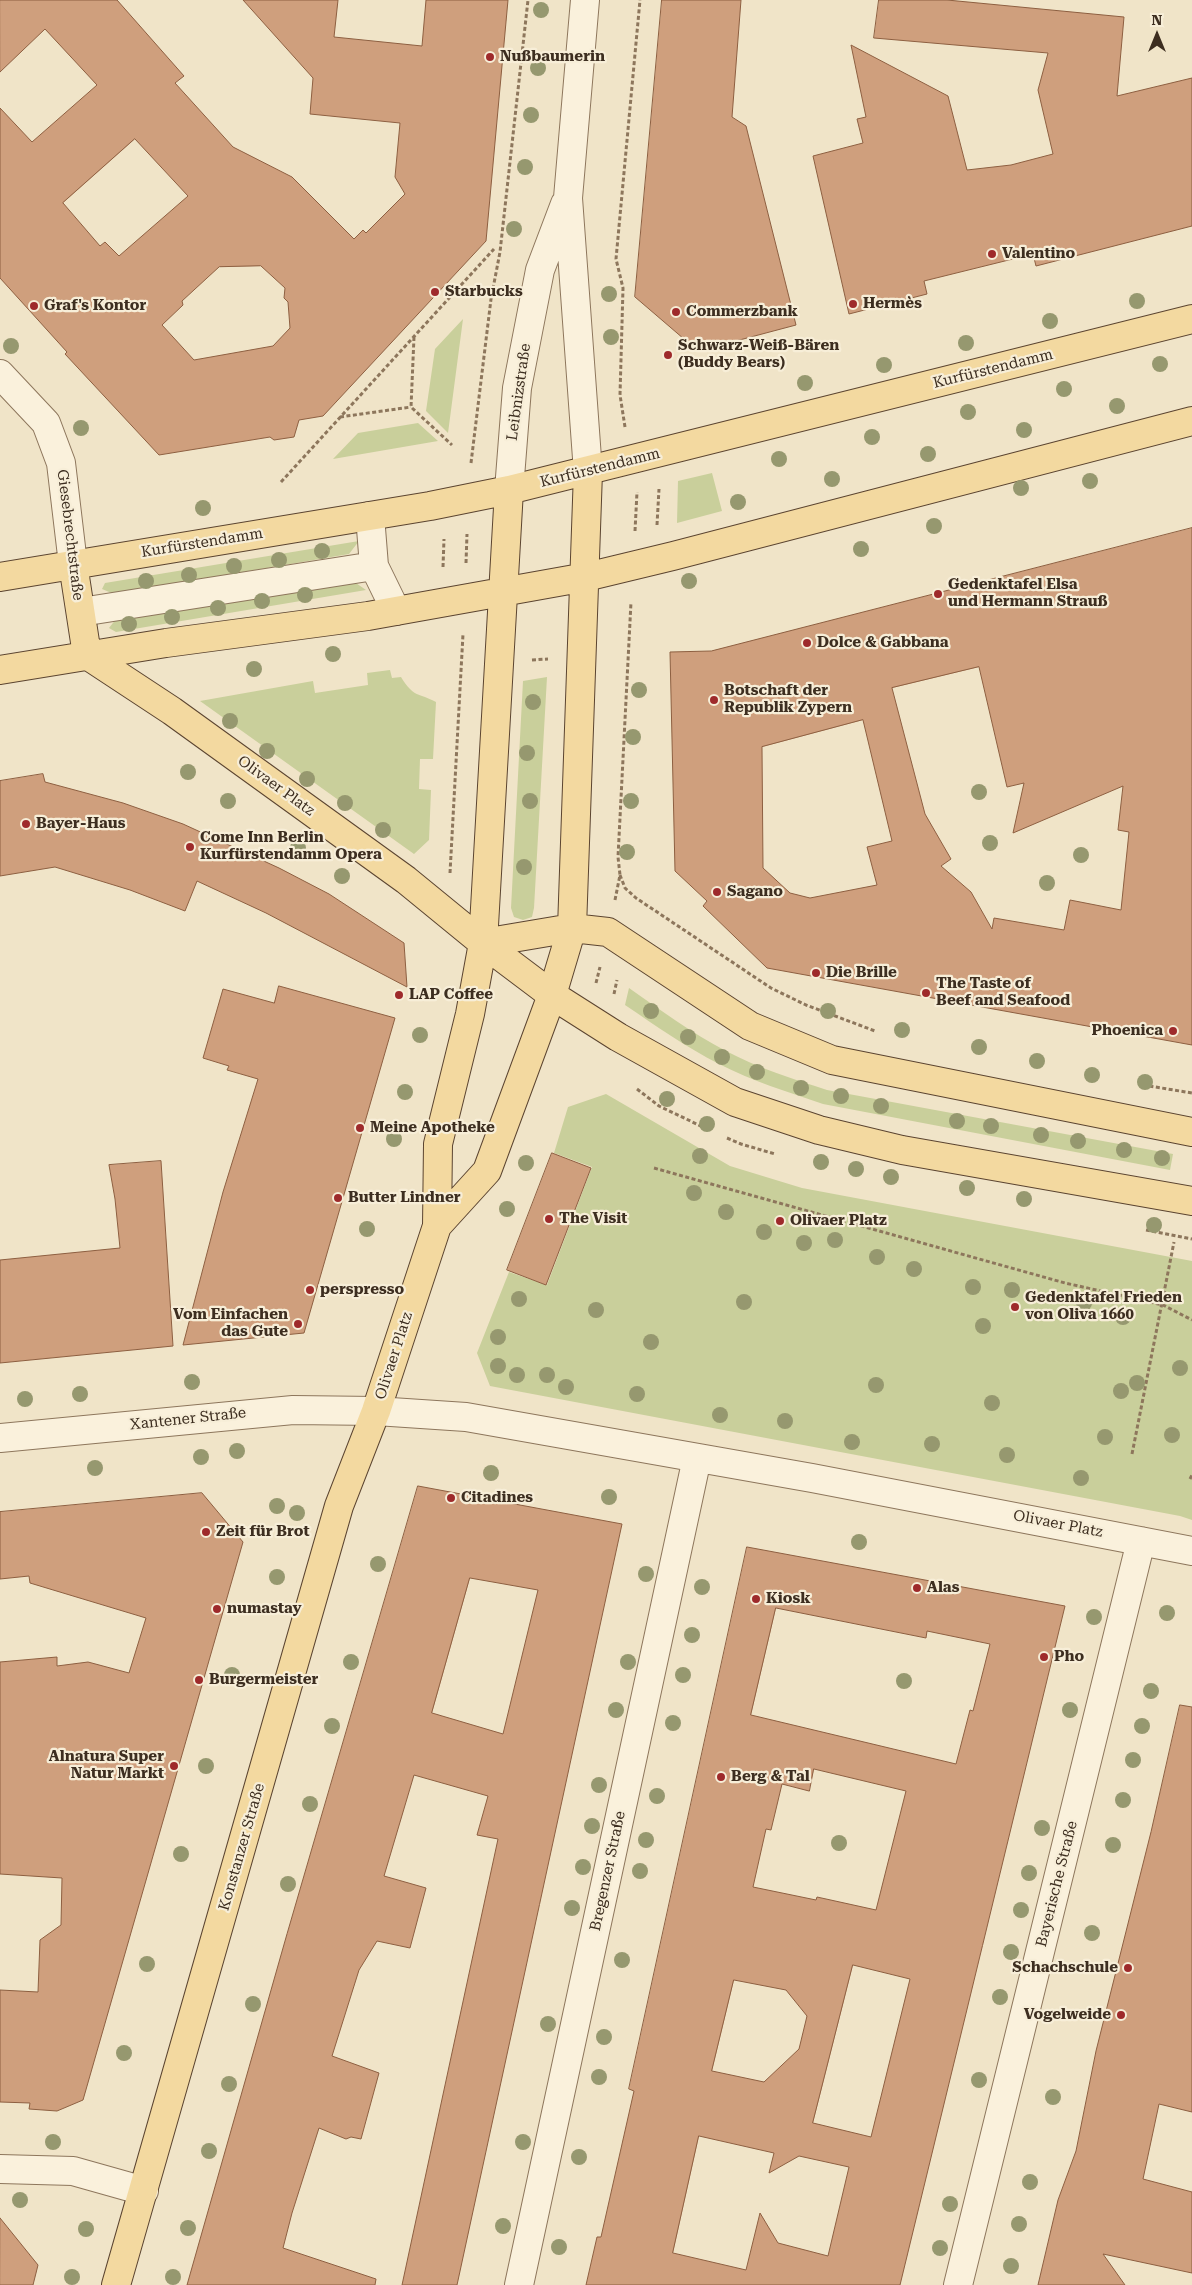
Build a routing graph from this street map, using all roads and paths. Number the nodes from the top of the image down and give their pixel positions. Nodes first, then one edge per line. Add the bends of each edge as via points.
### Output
1 (528, 0) edge
2 (586, 0) edge
3 (640, 0) edge
4 (568, 198) junction
5 (494, 249) dead end
6 (1192, 319) edge
7 (414, 337) junction
8 (0, 374) edge
9 (620, 378) dead end
10 (411, 407) junction
11 (478, 408) dead end
12 (340, 417) junction
13 (1192, 421) edge
14 (452, 445) dead end
15 (588, 472) junction
16 (660, 481) dead end
17 (281, 482) dead end
18 (637, 487) dead end
19 (509, 490) junction
20 (370, 516) junction
21 (657, 533) dead end
22 (444, 535) dead end
23 (634, 539) dead end
24 (466, 546) dead end
25 (73, 564) junction
26 (466, 565) dead end
27 (374, 566) junction
28 (443, 569) dead end
29 (0, 576) edge
30 (586, 577) junction
31 (502, 592) junction
32 (396, 611) junction
33 (81, 612) junction
34 (86, 656) junction
35 (628, 666) dead end
36 (0, 670) edge
37 (460, 690) dead end
38 (450, 879) dead end
39 (572, 928) junction
40 (483, 943) junction
41 (598, 972) dead end
42 (617, 980) dead end
43 (596, 984) dead end
44 (552, 995) junction
45 (613, 997) dead end
46 (878, 1032) dead end
47 (1136, 1083) dead end
48 (1192, 1094) edge
49 (1192, 1132) edge
50 (654, 1168) dead end
51 (1192, 1201) edge
52 (437, 1226) junction
53 (1174, 1242) dead end
54 (1163, 1305) junction
55 (1192, 1320) edge
56 (376, 1411) junction
57 (0, 1438) edge
58 (1132, 1454) dead end
59 (697, 1458) junction
60 (1141, 1540) junction
61 (1192, 1551) edge
62 (0, 2169) edge
63 (144, 2191) junction
64 (116, 2285) edge
65 (519, 2285) edge
66 (958, 2285) edge

1 - 11 path via 500,252
2 - 4 street, Leibnizstraße
3 - 9 path via 616,259 623,288
4 - 15 street, Leibnizstraße
4 - 19 street, Leibnizstraße via 540,270 517,388
5 - 7 path
6 - 15 main road, Kurfürstendamm
7 - 10 path
7 - 12 path
8 - 25 street, Giesebrechtstraße via 46,423 61,462
10 - 12 path
10 - 14 path
12 - 17 path
13 - 30 main road
15 - 19 main road, Kurfürstendamm
15 - 30 main road, Leibnizstraße
16 - 21 path
18 - 23 path
19 - 20 main road, Kurfürstendamm
19 - 31 main road, Leibnizstraße
20 - 25 main road, Kurfürstendamm
20 - 27 street
22 - 28 path
24 - 26 path
25 - 29 main road, Kurfürstendamm
25 - 33 main road, Giesebrechtstraße
27 - 32 street
27 - 33 street
30 - 31 main road
30 - 39 main road, Olivaer Platz
31 - 32 main road
31 - 40 main road, Olivaer Platz
32 - 34 main road
33 - 34 main road, Giesebrechtstraße
34 - 36 main road
34 - 40 main road, Olivaer Platz via 172,711 406,880
35 - 46 path via 618,857 625,888 753,977 806,1005
37 - 38 path
39 - 40 main road
39 - 44 main road, Olivaer Platz
39 - 49 main road via 608,932 750,1026 832,1060
40 - 44 main road, Olivaer Platz
40 - 52 main road, Olivaer Platz via 470,1014 438,1144
41 - 43 path
42 - 45 path
44 - 51 main road, Olivaer Platz via 618,1037 735,1102 819,1130 902,1150
44 - 52 main road, Olivaer Platz via 487,1171
47 - 48 path
50 - 54 path via 1065,1283
52 - 56 main road, Olivaer Platz
53 - 54 path
54 - 55 path
54 - 58 path
56 - 57 street, Xantener Straße via 293,1410
56 - 59 street, Olivaer Platz via 490,1420
56 - 63 main road, Konstanzer Straße via 339,1506
59 - 60 street, Olivaer Platz
59 - 65 street, Bregenzer Straße
60 - 61 street, Olivaer Platz
60 - 66 street, Bayerische Straße
62 - 63 street via 73,2171
63 - 64 main road, Konstanzer Straße

